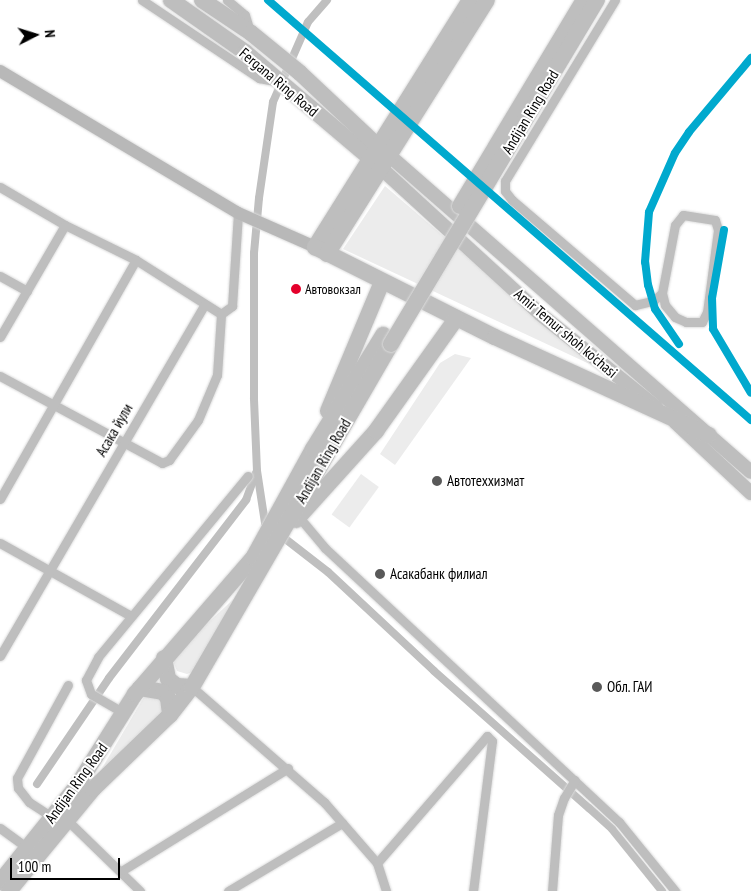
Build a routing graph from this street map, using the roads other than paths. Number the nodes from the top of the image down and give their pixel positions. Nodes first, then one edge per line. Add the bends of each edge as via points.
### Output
1 (142, 0) edge
2 (170, 0) edge
3 (202, 0) edge
4 (227, 0) edge
5 (470, 0) edge
6 (487, 0) edge
7 (584, 0) edge
8 (597, 0) edge
9 (615, 0) edge
10 (250, 28) junction
11 (0, 71) edge
12 (280, 82) junction
13 (373, 151) junction
14 (387, 163) junction
15 (0, 187) edge
16 (241, 214) junction
17 (65, 225) junction
18 (321, 250) junction
19 (136, 260) junction
20 (0, 276) edge
21 (382, 282) junction
22 (27, 291) junction
23 (662, 294) junction
24 (205, 304) junction
25 (221, 314) junction
26 (456, 319) junction
27 (0, 337) edge
28 (387, 340) junction
29 (0, 376) edge
30 (53, 407) junction
31 (673, 420) junction
32 (709, 435) junction
33 (122, 441) junction
34 (314, 449) junction
35 (751, 472) edge
36 (248, 476) dead end
37 (751, 493) edge
38 (0, 498) edge
39 (299, 517) junction
40 (0, 543) edge
41 (273, 546) junction
42 (49, 572) junction
43 (130, 616) junction
44 (0, 656) edge
45 (164, 658) junction
46 (68, 685) dead end
47 (192, 687) junction
48 (140, 688) junction
49 (117, 709) junction
50 (170, 715) junction
51 (288, 768) junction
52 (574, 782) junction
53 (60, 818) junction
54 (342, 822) junction
55 (0, 828) edge
56 (28, 848) junction
57 (377, 863) junction
58 (122, 870) junction
59 (0, 882) edge
60 (386, 888) edge
61 (9, 891) edge
62 (140, 891) edge
63 (228, 891) edge
64 (376, 891) edge
65 (473, 891) edge
66 (552, 891) edge
67 (675, 891) edge

1 - 12 street via 259,78
2 - 12 highway, Fergana Ring Road via 245,52
3 - 10 highway, Fergana Ring Road
4 - 10 street via 245,15
5 - 13 highway
6 - 14 highway
7 - 28 highway, Andijan Ring Road, bridge
8 - 28 highway, Andijan Ring Road, bridge
9 - 23 street via 505,180 505,191 635,305 653,301
10 - 13 highway, Fergana Ring Road via 300,73
11 - 16 main road
12 - 13 highway, Fergana Ring Road
13 - 14 highway, Fergana Ring Road
13 - 18 highway
14 - 18 highway
14 - 31 main road, Amir Temur shoh ko'chasi via 540,314
14 - 32 main road, Amir Temur shoh ko'chasi
15 - 17 street
16 - 18 main road
16 - 25 street via 232,306
17 - 19 street
17 - 22 street
18 - 21 highway
19 - 24 street
19 - 30 street
20 - 22 street
21 - 26 highway
21 - 34 highway
22 - 27 street
23 - 23 street via 675,225 683,215 714,220 718,230 707,312 702,322 686,322 675,317 665,305
24 - 25 street
24 - 33 street, Асака йули
25 - 33 street via 217,375 198,420 169,460 162,463
26 - 31 highway
26 - 39 highway via 376,431
28 - 34 highway, Andijan Ring Road
28 - 41 highway, Andijan Ring Road
29 - 30 street
30 - 33 street
30 - 38 street
31 - 32 highway
31 - 37 main road, Amir Temur shoh ko'chasi
32 - 35 main road, Amir Temur shoh ko'chasi
33 - 42 street, Асака йули
34 - 45 highway, Andijan Ring Road via 252,558
36 - 43 street
39 - 41 highway
39 - 52 street via 325,548
40 - 42 street
41 - 47 highway, Andijan Ring Road
42 - 43 street
42 - 44 street, Асака йули
43 - 49 street via 98,657 86,680 91,694
45 - 47 highway via 168,680 178,686
45 - 48 highway, Andijan Ring Road
46 - 53 street via 17,778 18,788 29,802
47 - 50 highway, Andijan Ring Road
47 - 51 street
48 - 49 highway, Andijan Ring Road
48 - 50 highway via 163,692 168,698
49 - 53 highway, Andijan Ring Road
50 - 53 highway, Andijan Ring Road
51 - 54 street
51 - 58 street
52 - 66 street via 558,815
52 - 67 street via 620,822
53 - 56 highway, Andijan Ring Road
53 - 58 street
53 - 61 highway, Andijan Ring Road
54 - 57 street
54 - 63 street
55 - 56 street
56 - 59 highway, Andijan Ring Road
57 - 60 street
57 - 65 street via 486,736 492,741
58 - 62 street
60 - 64 street

